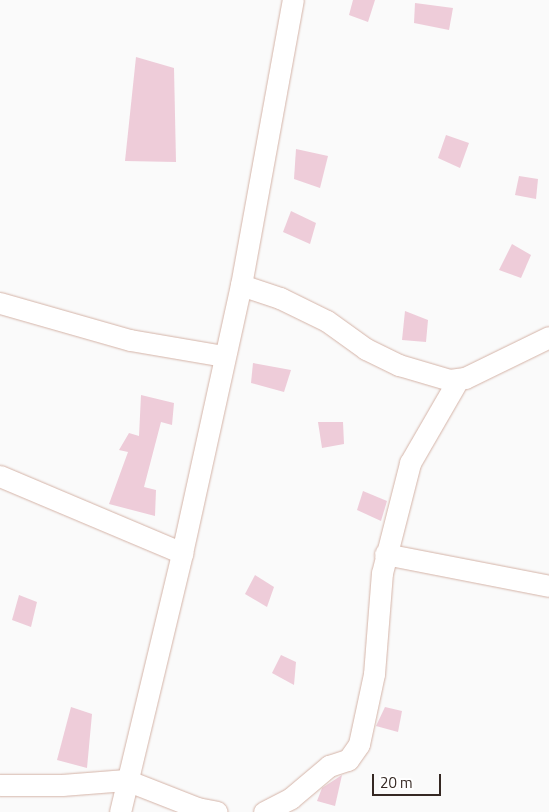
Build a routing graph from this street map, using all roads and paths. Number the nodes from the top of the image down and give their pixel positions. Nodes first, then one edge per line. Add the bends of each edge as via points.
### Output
1 (293, 0) edge
2 (240, 285) junction
3 (0, 303) edge
4 (549, 337) edge
5 (224, 356) junction
6 (458, 380) junction
7 (0, 476) edge
8 (182, 553) junction
9 (385, 554) junction
10 (549, 586) edge
11 (126, 780) junction
12 (0, 785) edge
13 (120, 812) edge
14 (217, 812) edge
15 (264, 812) edge

1 - 2 street
2 - 5 street
2 - 6 street via 280,298 327,321 366,349 399,365 430,376
3 - 5 street via 130,340
4 - 6 street
5 - 8 street
6 - 9 street via 410,463
7 - 8 street
8 - 11 street
9 - 10 street
9 - 15 street via 374,674 359,744 348,760 329,766 291,798
11 - 12 street
11 - 13 street
11 - 14 street via 197,808

